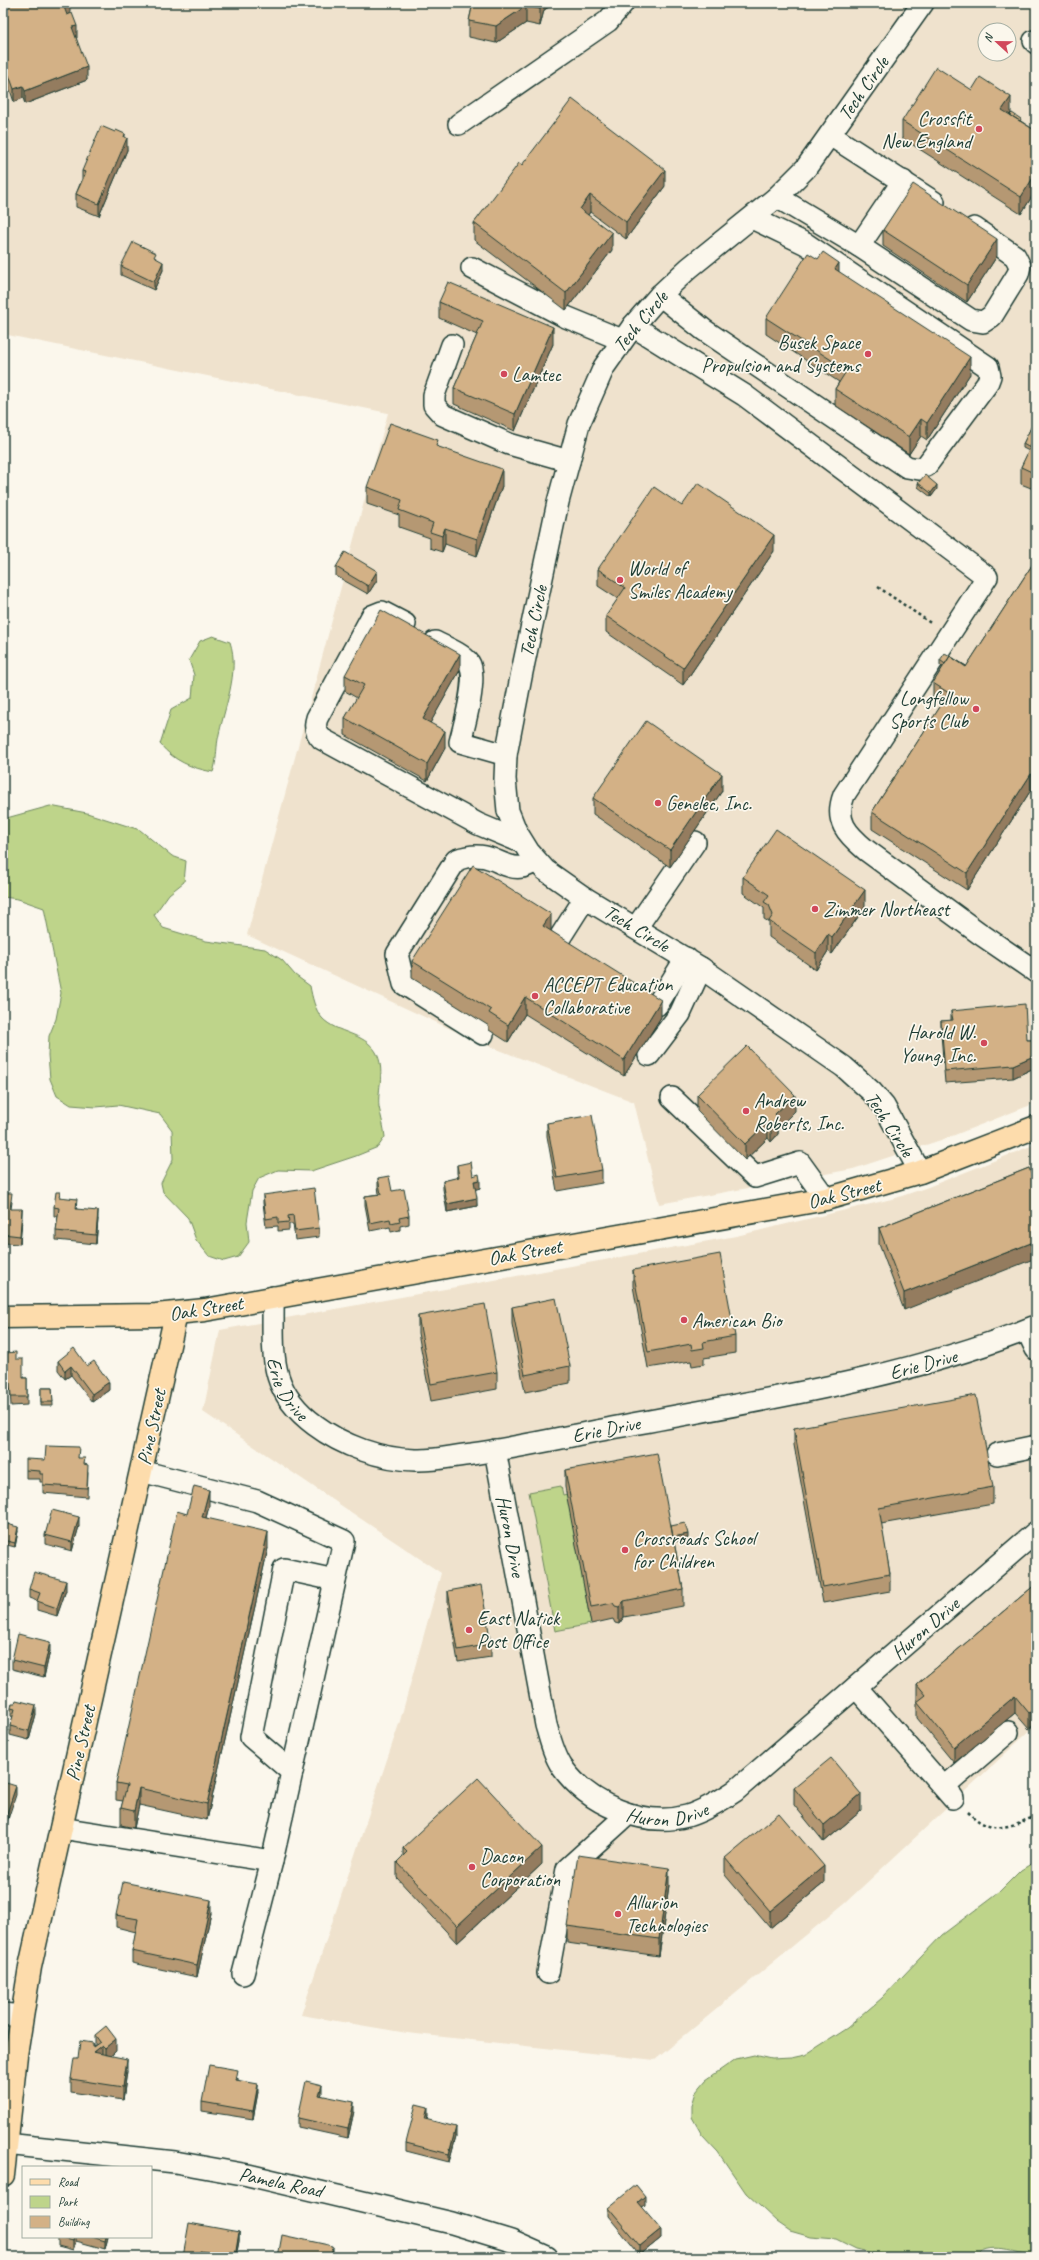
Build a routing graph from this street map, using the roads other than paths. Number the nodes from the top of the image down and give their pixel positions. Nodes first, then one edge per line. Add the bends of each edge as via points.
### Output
1 (623, 3) edge
2 (923, 3) edge
3 (459, 124) dead end
4 (830, 135) junction
5 (903, 181) junction
6 (777, 197) junction
7 (752, 218) junction
8 (859, 246) junction
9 (472, 268) dead end
10 (660, 295) junction
11 (627, 333) junction
12 (452, 345) dead end
13 (569, 461) junction
14 (506, 754) junction
15 (522, 842) junction
16 (695, 842) dead end
17 (536, 861) junction
18 (585, 898) junction
19 (636, 928) junction
20 (557, 942) edge
21 (694, 963) junction
22 (1036, 972) edge
23 (657, 1005) edge
24 (483, 1034) dead end
25 (649, 1055) dead end
26 (672, 1098) dead end
27 (1036, 1127) edge
28 (920, 1172) junction
29 (826, 1199) junction
30 (273, 1297) junction
31 (176, 1314) junction
32 (3, 1318) edge
33 (1032, 1328) edge
34 (1036, 1349) edge
35 (1036, 1446) edge
36 (495, 1450) junction
37 (997, 1454) dead end
38 (141, 1471) junction
39 (1036, 1532) edge
40 (335, 1580) junction
41 (856, 1687) junction
42 (1008, 1732) dead end
43 (292, 1772) junction
44 (628, 1814) junction
45 (61, 1828) junction
46 (272, 1861) junction
47 (548, 1973) dead end
48 (243, 1974) dead end
49 (12, 2015) edge
50 (6, 2144) junction
51 (3, 2176) edge
52 (547, 2257) edge

1 - 3 street via 608,21
2 - 4 street, Tech Circle
4 - 5 street
4 - 6 street, Tech Circle via 806,168
5 - 8 street
5 - 8 street via 1013,254 1020,263 1019,272 992,316 983,322 971,320
6 - 7 street, Tech Circle
6 - 8 street
7 - 10 street, Tech Circle via 689,268
7 - 10 street via 806,244 988,367 990,376 987,384 926,466 918,470 908,467 704,330
9 - 11 street via 566,318
10 - 11 street, Tech Circle
11 - 13 street, Tech Circle via 604,367 589,397
11 - 22 street via 744,395 987,577 844,795 839,807 842,821 850,836 866,850
12 - 13 street via 434,395 433,402 438,411 509,444
13 - 14 street, Tech Circle
14 - 15 street, Tech Circle via 506,801 511,820
14 - 15 street via 460,742 470,699 472,671 468,662 382,612 372,616 316,721 317,732 322,739 478,824
15 - 17 street, Tech Circle
16 - 19 street
17 - 18 street, Tech Circle via 555,878
17 - 24 street via 522,867 509,867 491,858 479,856 456,860 397,954 404,984
18 - 19 street, Tech Circle
18 - 20 street
19 - 21 street, Tech Circle
21 - 23 street
21 - 25 street via 680,1014
21 - 28 street, Tech Circle via 834,1059 872,1092 893,1121
26 - 29 street via 755,1178 800,1163
27 - 28 main road, Oak Street
28 - 29 main road, Oak Street
29 - 30 main road, Oak Street
30 - 31 main road, Oak Street
30 - 36 street, Erie Drive via 274,1348 280,1386 292,1403 316,1426 358,1448 396,1459 428,1460
31 - 32 main road, Oak Street
31 - 38 main road, Pine Street
33 - 34 street
33 - 36 street, Erie Drive via 946,1359 896,1372
35 - 37 street
36 - 44 street, Huron Drive via 551,1744 562,1767 575,1782 591,1795
38 - 40 street via 257,1501 344,1541
38 - 45 main road, Pine Street
39 - 41 street, Huron Drive
40 - 43 street
40 - 43 street via 284,1569 251,1737
41 - 42 street via 948,1793
41 - 44 street, Huron Drive via 721,1800 686,1816 667,1820
43 - 46 street
44 - 47 street via 567,1869
45 - 46 street
45 - 49 main road, Pine Street
46 - 48 street
49 - 50 main road, Pine Street
50 - 51 main road, Pine Street
50 - 52 street, Pamela Road via 175,2162 248,2175 434,2218 511,2241

